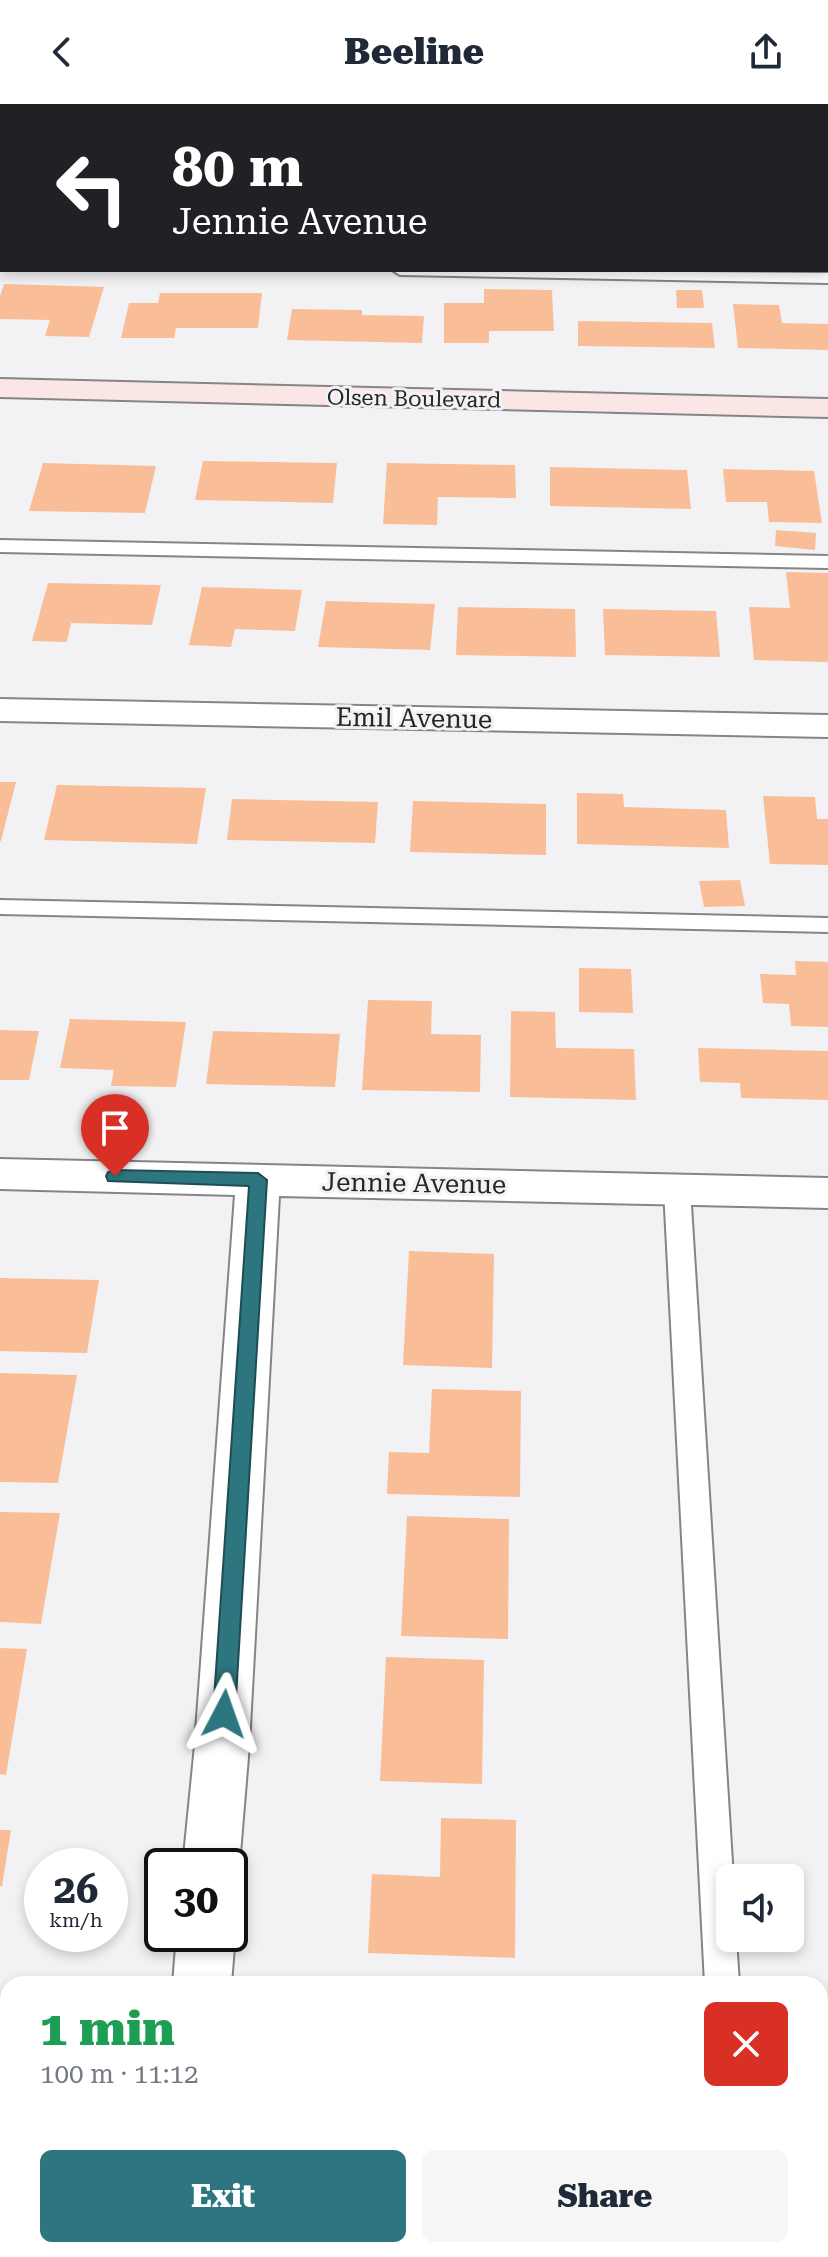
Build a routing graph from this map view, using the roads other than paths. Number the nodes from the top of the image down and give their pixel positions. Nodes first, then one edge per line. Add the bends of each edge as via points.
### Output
1 (507, 272) edge
2 (828, 278) edge
3 (0, 388) edge
4 (828, 408) edge
5 (0, 546) edge
6 (828, 562) edge
7 (0, 710) edge
8 (828, 726) edge
9 (0, 907) edge
10 (828, 925) edge
11 (0, 1174) edge
12 (258, 1180) junction
13 (677, 1189) junction
14 (828, 1193) edge
15 (213, 1848) edge
16 (205, 1952) edge
17 (203, 1976) edge
18 (722, 1976) edge

1 - 2 lane
3 - 4 main road, Olsen Boulevard
5 - 6 lane
7 - 8 street, Emil Avenue
9 - 10 lane
11 - 12 street, Jennie Avenue
12 - 13 street, Jennie Avenue
12 - 15 street
13 - 14 street, Jennie Avenue
13 - 18 lane
16 - 17 street

